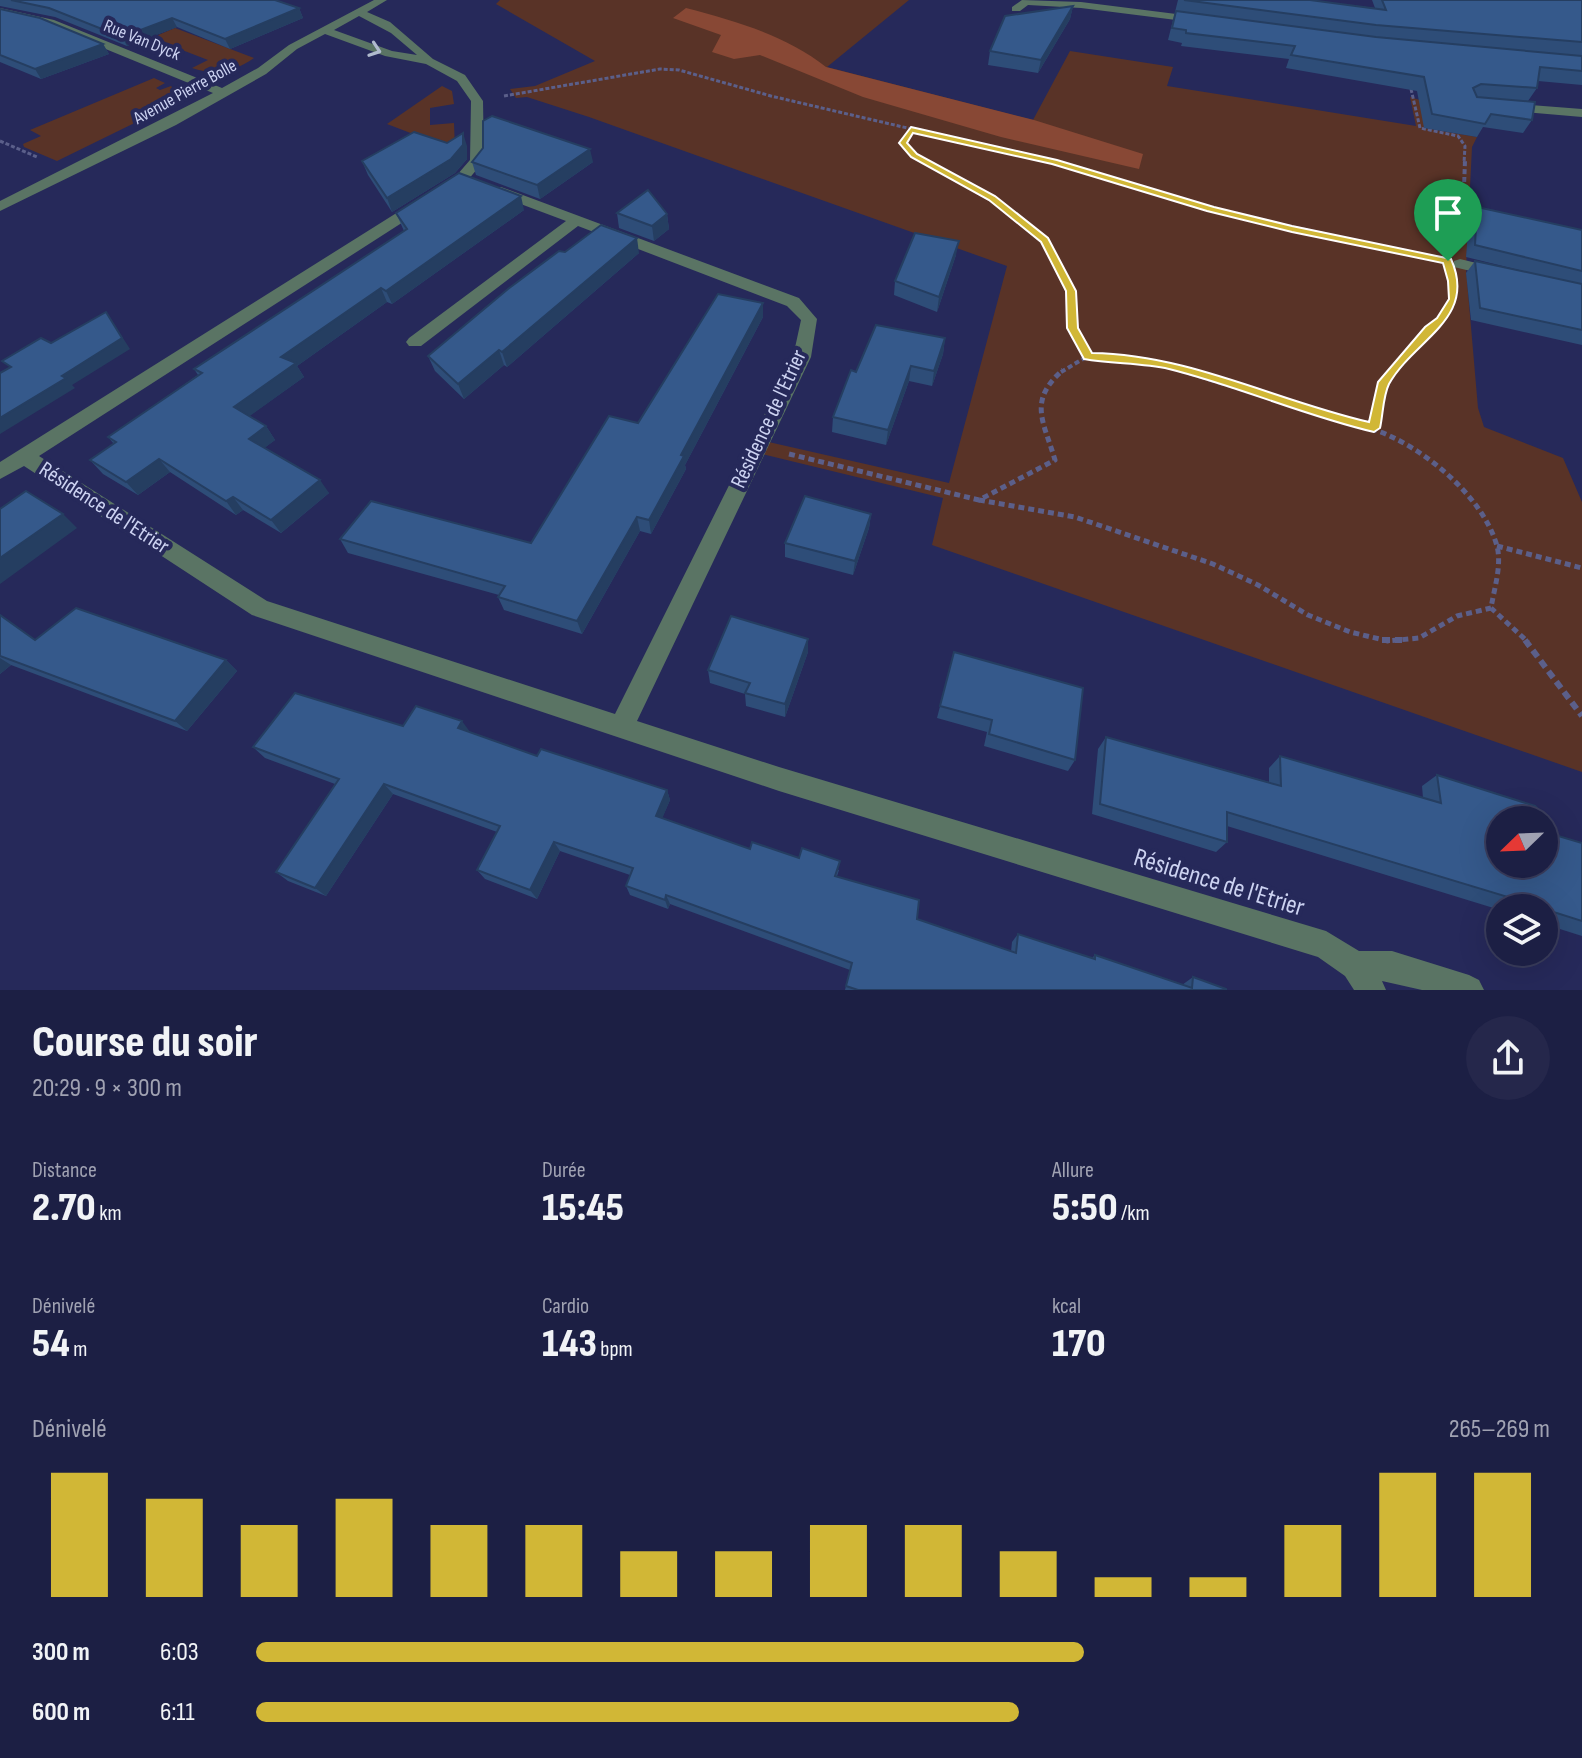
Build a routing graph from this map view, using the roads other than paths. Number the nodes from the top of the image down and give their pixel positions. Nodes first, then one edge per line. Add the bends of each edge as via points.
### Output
1 (382, 0) edge
2 (388, 0) edge
3 (1016, 9) dead end
4 (0, 11) edge
5 (355, 12) junction
6 (370, 16) junction
7 (1206, 21) edge
8 (330, 32) junction
9 (429, 61) junction
10 (223, 93) junction
11 (1497, 106) edge
12 (1582, 113) edge
13 (462, 178) junction
14 (0, 207) edge
15 (577, 220) junction
16 (1454, 262) road end
17 (1506, 274) edge
18 (415, 342) dead end
19 (24, 456) junction
20 (0, 472) edge
21 (621, 727) junction
22 (1363, 978) edge
23 (1469, 990) edge

1 - 5 street
2 - 6 street
3 - 7 street via 1026,2 1081,5
4 - 10 street, Rue Van Dyck via 50,22
5 - 6 street
5 - 8 street
6 - 8 street
6 - 9 street via 404,36
8 -> 9 street via 389,54
8 - 10 street, Avenue Pierre Bolle
9 - 13 street via 461,78 477,101 477,161
10 - 14 street, Avenue Pierre Bolle
11 - 12 street
13 - 15 street, Résidence de l'Etrier
13 - 19 street, Résidence de l'Etrier
15 - 18 street
15 - 21 street, Résidence de l'Etrier via 793,302 809,319 802,357
16 - 17 street
19 - 20 street
19 - 21 street, Résidence de l'Etrier via 260,608
21 - 22 street, Résidence de l'Etrier via 1326,945
22 - 23 street via 1392,966

